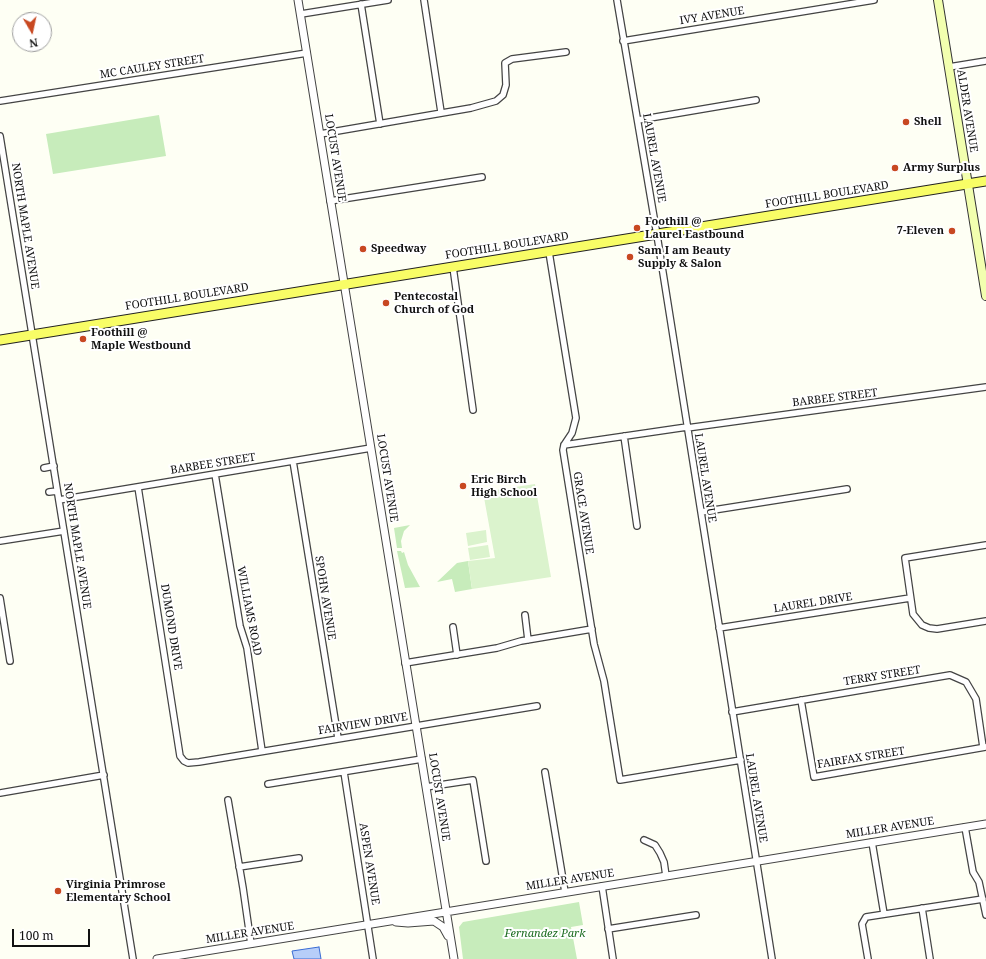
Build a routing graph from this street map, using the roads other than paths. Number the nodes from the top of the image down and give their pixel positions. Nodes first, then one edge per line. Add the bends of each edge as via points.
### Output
1 (298, 0) edge
2 (388, 0) edge
3 (424, 0) edge
4 (617, 0) edge
5 (874, 0) edge
6 (938, 0) edge
7 (361, 4) junction
8 (300, 14) junction
9 (624, 41) junction
10 (566, 52) dead end
11 (307, 53) junction
12 (986, 61) edge
13 (949, 67) junction
14 (756, 100) dead end
15 (0, 102) edge
16 (441, 112) junction
17 (638, 120) junction
18 (380, 124) junction
19 (320, 134) junction
20 (0, 136) edge
21 (482, 177) dead end
22 (986, 181) edge
23 (968, 184) junction
24 (330, 201) junction
25 (657, 235) junction
26 (549, 252) junction
27 (452, 267) junction
28 (344, 284) junction
29 (986, 296) edge
30 (32, 334) junction
31 (0, 340) edge
32 (986, 387) edge
33 (473, 410) dead end
34 (687, 427) junction
35 (624, 436) junction
36 (564, 445) junction
37 (371, 448) junction
38 (293, 461) junction
39 (54, 466) junction
40 (44, 468) dead end
41 (215, 474) junction
42 (138, 487) junction
43 (847, 489) dead end
44 (57, 491) junction
45 (49, 492) dead end
46 (59, 500) junction
47 (701, 512) junction
48 (637, 526) dead end
49 (64, 531) junction
50 (0, 542) edge
51 (986, 545) edge
52 (0, 598) edge
53 (910, 598) junction
54 (525, 615) dead end
55 (986, 621) edge
56 (452, 627) dead end
57 (719, 628) junction
58 (592, 629) junction
59 (528, 640) junction
60 (456, 655) junction
61 (10, 661) dead end
62 (406, 663) junction
63 (801, 700) junction
64 (537, 706) dead end
65 (732, 712) junction
66 (416, 726) junction
67 (338, 738) junction
68 (985, 747) edge
69 (262, 751) junction
70 (422, 760) junction
71 (741, 760) junction
72 (192, 763) joint
73 (344, 772) junction
74 (545, 772) dead end
75 (104, 775) junction
76 (268, 784) dead end
77 (426, 787) junction
78 (0, 792) edge
79 (228, 800) dead end
80 (986, 824) edge
81 (965, 827) junction
82 (644, 840) dead end
83 (872, 842) junction
84 (299, 858) dead end
85 (486, 861) dead end
86 (756, 861) junction
87 (239, 867) junction
88 (666, 876) junction
89 (602, 886) junction
90 (565, 892) junction
91 (983, 898) junction
92 (922, 908) junction
93 (447, 911) junction
94 (884, 914) junction
95 (696, 915) dead end
96 (986, 916) edge
97 (384, 922) junction
98 (368, 924) junction
99 (608, 929) junction
100 (451, 941) junction
101 (250, 944) junction
102 (133, 959) edge
103 (157, 959) edge
104 (373, 959) edge
105 (454, 959) edge
106 (613, 959) edge
107 (772, 959) edge
108 (868, 959) edge
109 (930, 959) edge

1 - 8 street, LOCUST AVENUE
2 - 7 street
3 - 16 street
4 - 9 street, LAUREL AVENUE
5 - 9 street, IVY AVENUE
6 - 13 main road, ALDER AVENUE
7 - 8 street
7 - 18 street
8 - 11 street, LOCUST AVENUE
9 - 17 street, LAUREL AVENUE
10 - 16 street via 512,59 505,63 506,85 503,95 496,101
11 - 15 street, MC CAULEY STREET
11 - 19 street, LOCUST AVENUE
12 - 13 street
13 - 23 main road, ALDER AVENUE
14 - 17 street
16 - 18 street
17 - 25 street, LAUREL AVENUE
18 - 19 street
19 - 24 street, LOCUST AVENUE
20 - 30 street, NORTH MAPLE AVENUE
21 - 24 street
22 - 23 main road, FOOTHILL BOULEVARD
23 - 25 main road, FOOTHILL BOULEVARD
23 - 29 main road, ALDER AVENUE
24 - 28 street, LOCUST AVENUE
25 - 26 main road, FOOTHILL BOULEVARD
25 - 34 street, LAUREL AVENUE
26 - 27 main road, FOOTHILL BOULEVARD
26 - 36 street via 576,418 572,433
27 - 28 main road, FOOTHILL BOULEVARD
27 - 33 street
28 - 30 main road, FOOTHILL BOULEVARD
28 - 37 street, LOCUST AVENUE
30 - 31 main road, FOOTHILL BOULEVARD
30 - 39 street, NORTH MAPLE AVENUE
32 - 34 street, BARBEE STREET
34 - 35 street, BARBEE STREET
34 - 47 street, LAUREL AVENUE
35 - 36 street, BARBEE STREET
35 - 48 street
36 - 58 street, GRACE AVENUE
37 - 38 street, BARBEE STREET
37 - 62 street, LOCUST AVENUE
38 - 41 street, BARBEE STREET
38 - 67 street, SPOHN AVENUE
39 - 40 street
39 - 44 street, NORTH MAPLE AVENUE
41 - 42 street, BARBEE STREET
41 - 69 street, WILLIAMS ROAD via 240,626 247,648
42 - 46 street, BARBEE STREET
42 - 72 street, DUMOND DRIVE via 180,756 184,761
43 - 47 street
44 - 45 street
44 - 46 street, NORTH MAPLE AVENUE
46 - 49 street, NORTH MAPLE AVENUE
47 - 57 street, LAUREL AVENUE
49 - 50 street
49 - 75 street, NORTH MAPLE AVENUE
51 - 53 street via 905,558
52 - 61 street
53 - 55 street via 913,614 922,625 929,628
53 - 57 street, LAUREL DRIVE
54 - 59 street
56 - 60 street
57 - 65 street, LAUREL AVENUE
58 - 59 street
58 - 71 street, GRACE AVENUE via 604,681 620,780
59 - 60 street
60 - 62 street
62 - 66 street, LOCUST AVENUE
63 - 65 street, TERRY STREET
63 - 68 street, TERRY STREET via 950,676 966,682 976,699
63 - 68 street, FAIRFAX STREET via 814,777
64 - 66 street, FAIRVIEW DRIVE
65 - 71 street, LAUREL AVENUE
66 - 67 street, FAIRVIEW DRIVE
66 - 70 street, LOCUST AVENUE
67 - 69 street, FAIRVIEW DRIVE
69 - 72 street, FAIRVIEW DRIVE
70 - 73 street
70 - 77 street, LOCUST AVENUE
71 - 86 street, LAUREL AVENUE
73 - 76 street
73 - 98 street, ASPEN AVENUE
74 - 90 street
75 - 78 street
75 - 102 street, NORTH MAPLE AVENUE
77 - 85 street via 473,780
77 - 93 street, LOCUST AVENUE
79 - 87 street
80 - 81 street, MILLER AVENUE
81 - 83 street, MILLER AVENUE
81 - 91 street via 973,872 979,882
82 - 88 street via 655,846 660,853
83 - 86 street, MILLER AVENUE
83 - 94 street
84 - 87 street
86 - 88 street, MILLER AVENUE
86 - 107 street, LAUREL AVENUE
87 - 101 street
88 - 89 street, MILLER AVENUE
89 - 90 street, MILLER AVENUE
89 - 99 street
90 - 93 street, MILLER AVENUE
91 - 92 street
91 - 96 street
92 - 94 street
92 - 109 street
93 - 97 street, MILLER AVENUE
93 - 100 street, LOCUST AVENUE
94 - 108 street via 866,917 862,924
95 - 99 street
97 - 98 street, MILLER AVENUE
97 - 100 street via 434,920 443,927
98 - 101 street, MILLER AVENUE
98 - 104 street, ASPEN AVENUE
99 - 106 street
100 - 105 street, LOCUST AVENUE
101 - 103 street, MILLER AVENUE

